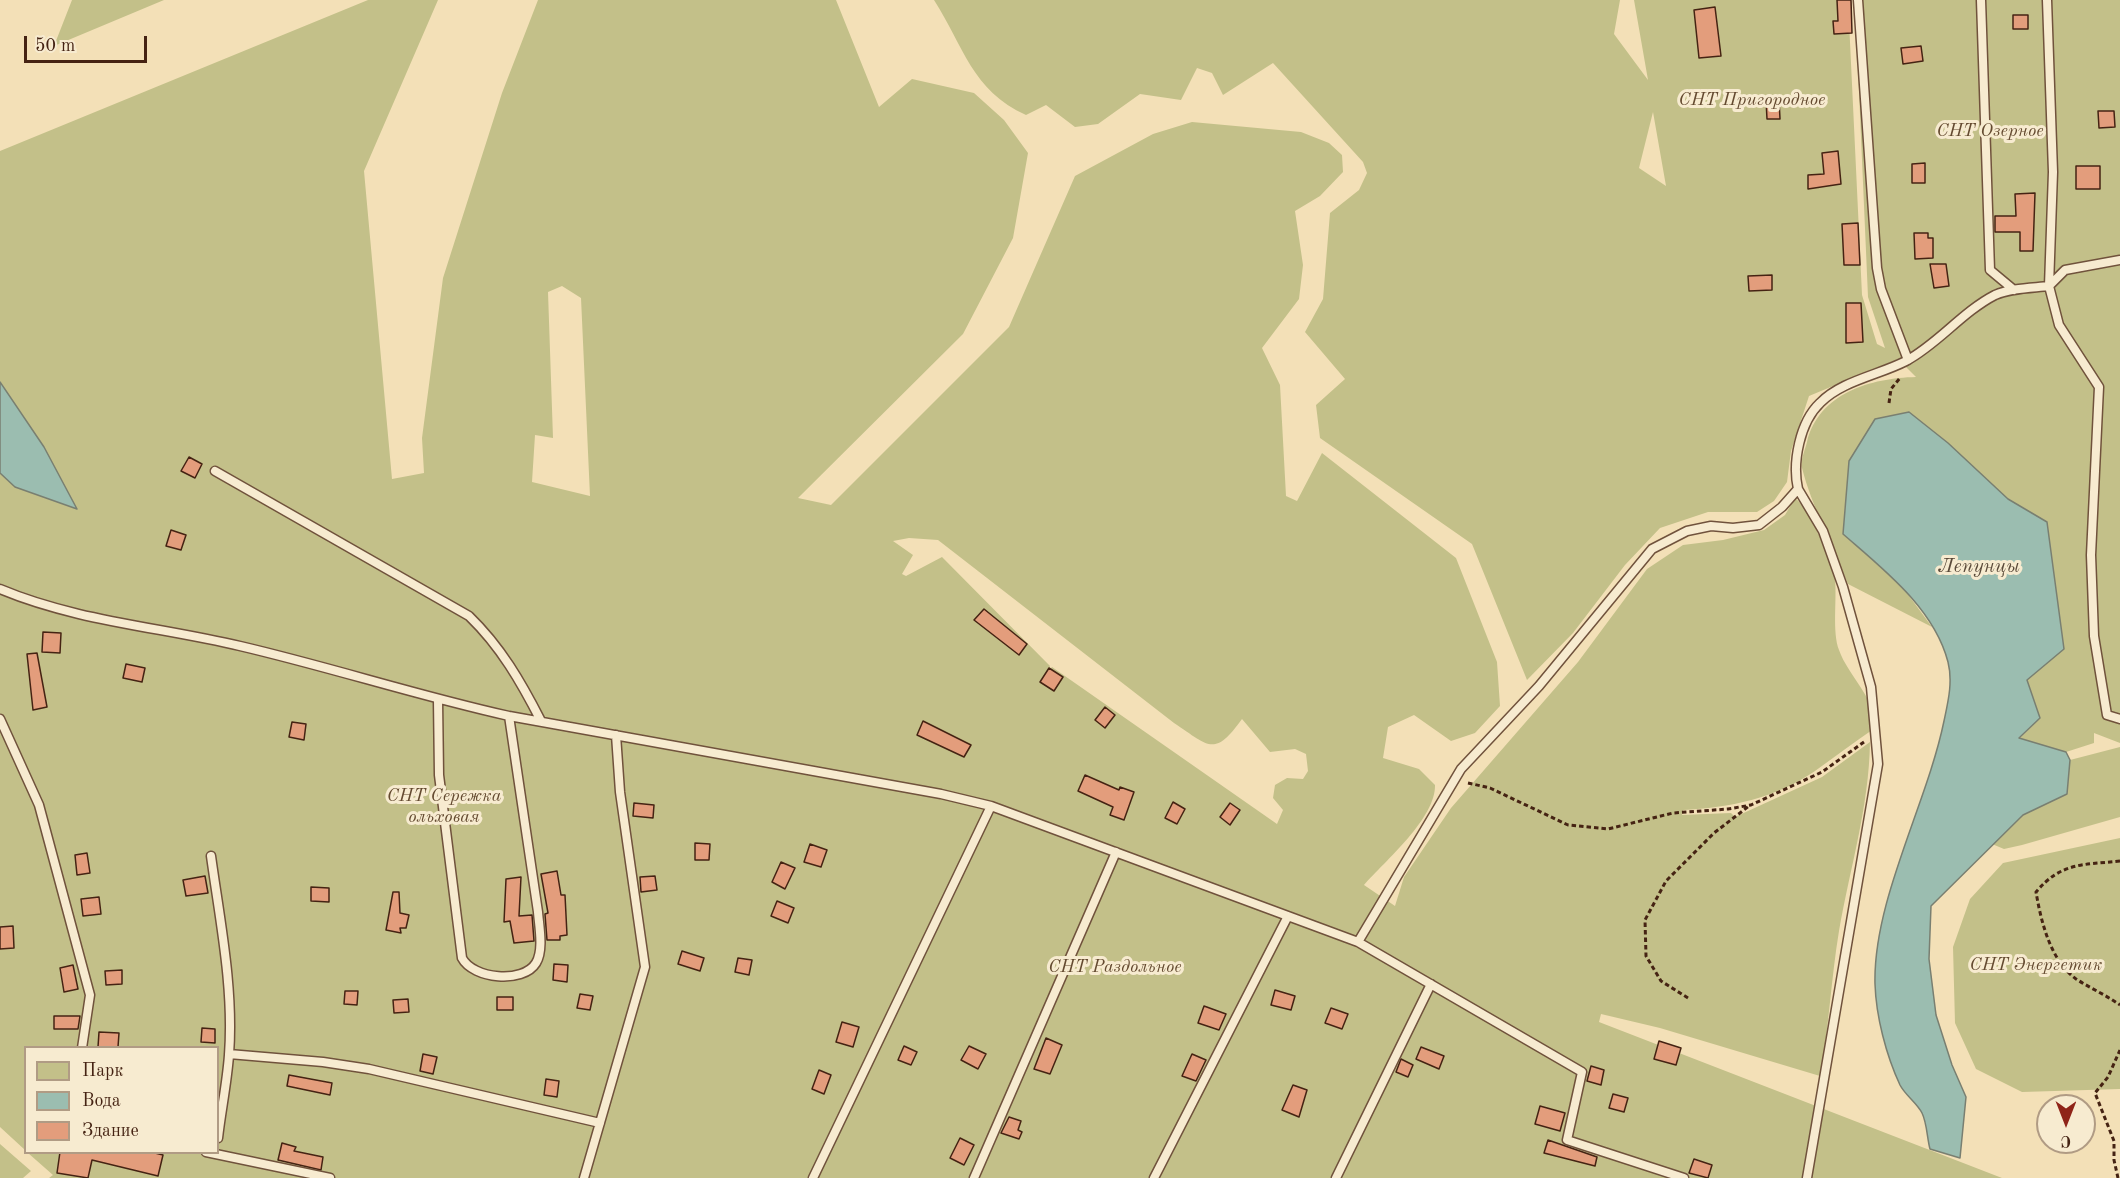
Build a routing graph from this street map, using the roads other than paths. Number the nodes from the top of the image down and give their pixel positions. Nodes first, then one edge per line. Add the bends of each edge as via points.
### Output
1 (1858, 0) edge
2 (1981, 0) edge
3 (2047, 0) edge
4 (2120, 260) edge
5 (2049, 286) junction
6 (2014, 290) junction
7 (1908, 360) junction
8 (215, 471) dead end
9 (1798, 489) junction
10 (0, 589) edge
11 (438, 700) junction
12 (509, 716) junction
13 (0, 719) edge
14 (2120, 719) edge
15 (541, 721) junction
16 (616, 735) junction
17 (991, 806) junction
18 (1116, 852) junction
19 (211, 856) dead end
20 (1288, 916) junction
21 (1358, 942) junction
22 (1431, 984) junction
23 (82, 1046) edge
24 (229, 1054) junction
25 (600, 1123) junction
26 (219, 1130) edge
27 (219, 1154) edge
28 (330, 1178) edge
29 (584, 1178) edge
30 (813, 1178) edge
31 (974, 1178) edge
32 (1154, 1178) edge
33 (1336, 1178) edge
34 (1684, 1178) edge
35 (1807, 1178) edge

1 - 7 lane via 1877,268
2 - 6 lane via 1990,270
3 - 5 lane via 2054,172
4 - 5 lane via 2065,270
5 - 6 lane
5 - 14 lane via 2059,326 2099,387 2091,524 2094,636 2108,716
6 - 7 lane via 1984,302
7 - 9 lane via 1835,391 1820,402 1808,417 1798,450
8 - 15 lane via 469,616 512,665
9 - 21 lane via 1759,525 1687,531 1652,549 1539,686 1461,769
9 - 35 lane via 1823,531 1843,587 1871,687 1878,764
10 - 11 lane via 39,606 240,646
11 - 12 lane
11 - 12 lane via 439,775 462,958 466,966 477,972 516,975 529,971 537,961 540,944
12 - 15 lane
13 - 23 lane via 39,805 90,995
15 - 16 lane
16 - 17 lane
16 - 25 lane via 620,792 645,967
17 - 18 lane
17 - 30 lane
18 - 20 lane
18 - 31 lane
19 - 24 lane via 224,953
20 - 21 lane
20 - 32 lane
21 - 22 lane
22 - 33 lane
22 - 34 lane via 1582,1072 1567,1140
24 - 25 lane via 369,1069
24 - 26 lane
25 - 29 lane
27 - 28 lane

